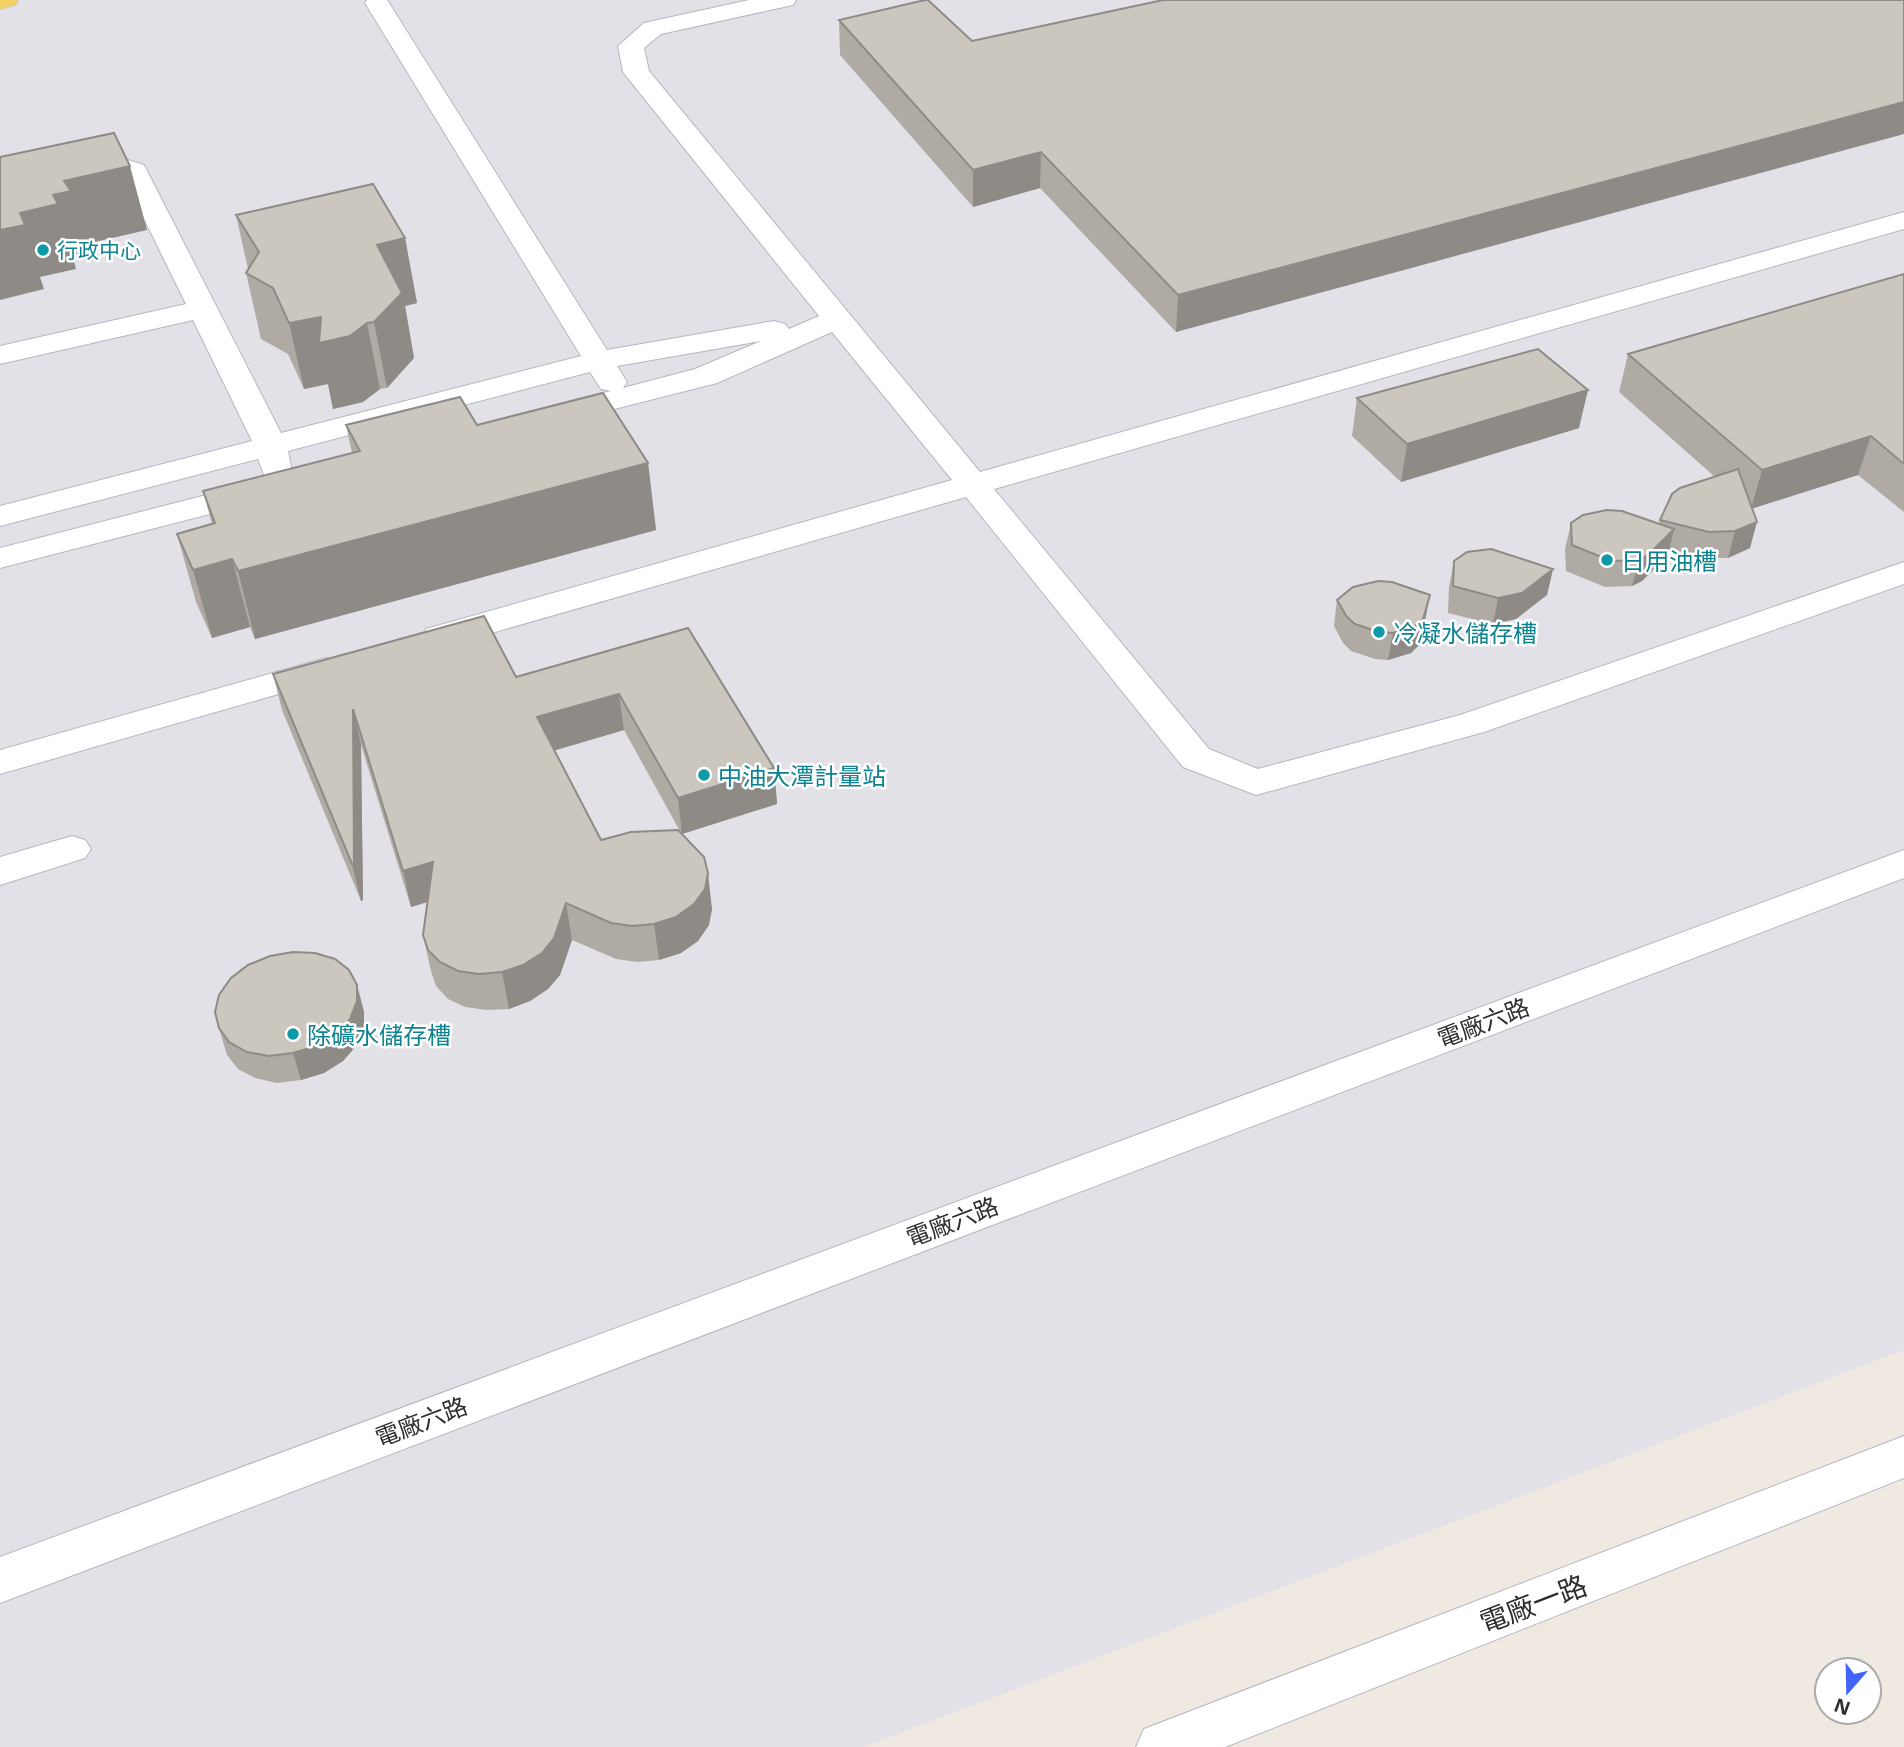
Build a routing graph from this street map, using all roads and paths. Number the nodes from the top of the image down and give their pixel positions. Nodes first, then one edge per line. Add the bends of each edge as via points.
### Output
1 (6, 0) edge
2 (784, 0) edge
3 (0, 2) edge
4 (377, 2) dead end
5 (0, 169) edge
6 (1904, 220) edge
7 (204, 309) junction
8 (838, 319) junction
9 (0, 355) edge
10 (600, 360) junction
11 (621, 398) junction
12 (529, 422) edge
13 (271, 446) junction
14 (972, 484) junction
15 (0, 516) edge
16 (0, 558) edge
17 (1904, 572) edge
18 (413, 644) edge
19 (359, 659) edge
20 (0, 762) edge
21 (72, 849) dead end
22 (1904, 863) edge
23 (0, 871) edge
24 (1904, 1457) edge
25 (0, 1580) edge
26 (1162, 1747) edge

1 - 3 main road
2 - 8 street via 653,28 631,46 636,72
4 - 10 street
5 - 7 street via 64,155 134,171
6 - 14 street
7 - 9 street
7 - 13 street
8 - 10 street
8 - 11 street via 706,376
8 - 14 street
10 - 11 street
10 - 13 street
11 - 12 street
13 - 15 street
13 - 16 street via 292,483
14 - 17 street via 1196,758 1256,782 1471,724
14 - 18 street
19 - 20 street
21 - 23 street
22 - 25 street, 電廠六路
24 - 26 street, 電廠一路

